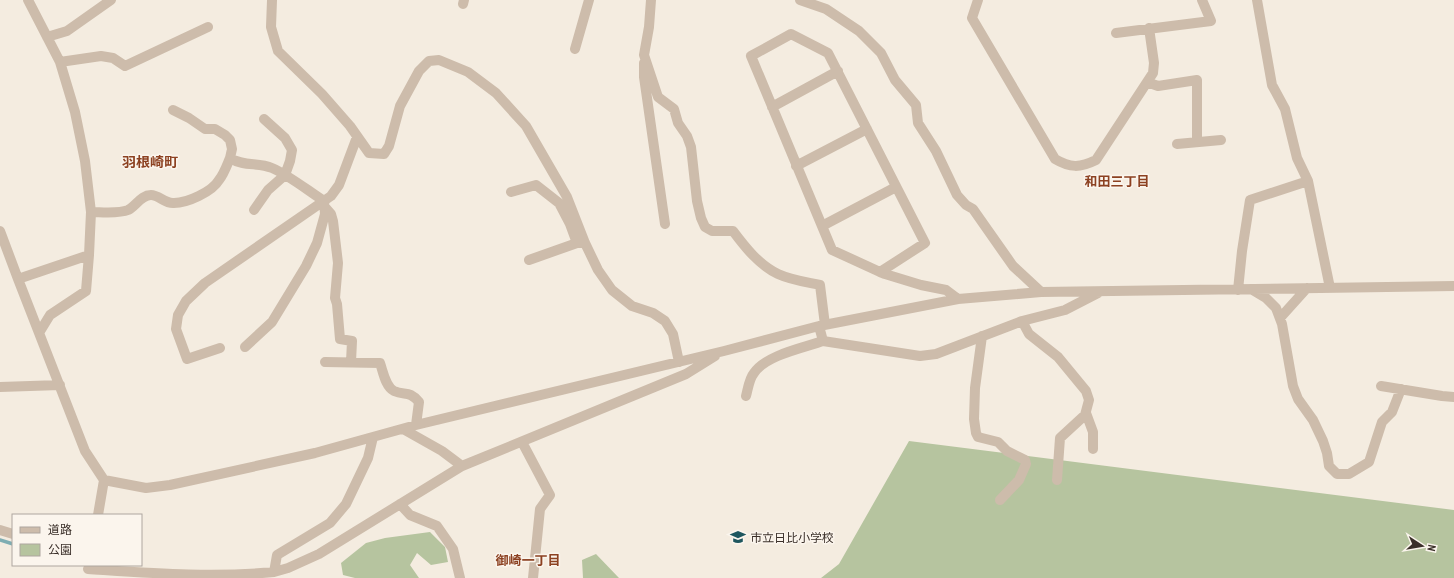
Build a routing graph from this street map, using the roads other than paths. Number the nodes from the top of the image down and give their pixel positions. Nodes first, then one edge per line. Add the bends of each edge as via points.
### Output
1 (28, 0) edge
2 (111, 0) edge
3 (272, 0) edge
4 (589, 0) edge
5 (651, 0) edge
6 (800, 0) edge
7 (978, 0) edge
8 (1202, 0) edge
9 (1257, 0) edge
10 (208, 27) dead end
11 (1149, 28) junction
12 (1116, 32) dead end
13 (47, 37) junction
14 (575, 49) dead end
15 (644, 55) junction
16 (60, 62) junction
17 (838, 71) junction
18 (1147, 82) junction
19 (772, 107) junction
20 (173, 110) dead end
21 (264, 119) dead end
22 (867, 129) junction
23 (357, 137) junction
24 (1221, 140) dead end
25 (1196, 142) junction
26 (1177, 144) dead end
27 (230, 158) junction
28 (796, 166) junction
29 (285, 176) junction
30 (1308, 181) junction
31 (896, 187) junction
32 (511, 192) dead end
33 (324, 204) junction
34 (254, 210) dead end
35 (91, 212) junction
36 (665, 224) dead end
37 (822, 226) junction
38 (0, 231) edge
39 (581, 243) junction
40 (89, 254) junction
41 (529, 260) dead end
42 (880, 272) junction
43 (18, 279) junction
44 (1454, 286) edge
45 (1307, 288) junction
46 (1330, 288) junction
47 (1251, 289) junction
48 (1238, 290) junction
49 (1041, 292) junction
50 (1100, 292) junction
51 (958, 299) junction
52 (1280, 318) junction
53 (1022, 321) junction
54 (822, 326) junction
55 (39, 333) junction
56 (982, 336) junction
57 (823, 341) junction
58 (245, 347) dead end
59 (220, 348) dead end
60 (724, 351) junction
61 (325, 362) dead end
62 (351, 362) junction
63 (679, 362) junction
64 (60, 385) junction
65 (1381, 386) dead end
66 (0, 387) edge
67 (1401, 389) junction
68 (746, 396) dead end
69 (1454, 397) edge
70 (1086, 413) junction
71 (416, 425) junction
72 (403, 429) junction
73 (373, 437) junction
74 (522, 442) junction
75 (1093, 449) dead end
76 (462, 466) junction
77 (104, 480) junction
78 (1057, 480) dead end
79 (1000, 500) dead end
80 (400, 504) junction
81 (98, 514) edge
82 (0, 530) edge
83 (12, 534) edge
84 (88, 571) edge
85 (274, 572) junction
86 (460, 578) edge
87 (533, 578) edge

1 - 13 street
2 - 13 street via 67,31
3 - 23 street via 271,27 278,51 322,94
4 - 14 street
5 - 15 street
6 - 49 street via 826,9 859,31 881,53 895,80 916,105 918,123 936,151 957,195 973,210 1013,266
7 - 18 street via 972,18 1055,159 1064,165 1086,165 1096,160
8 - 11 street via 1211,21
9 - 30 street via 1272,85 1285,109 1297,158
10 - 16 street via 125,66 113,58 101,56
11 - 12 street
11 - 18 street via 1154,63 1153,73
13 - 16 street
15 - 36 street via 644,77
15 - 54 street via 658,97 674,109 678,123 691,147 697,201 705,227 712,231 733,231 746,249 778,274 820,285
16 - 35 street via 85,161
17 - 19 street
17 - 19 street via 828,53 791,34 751,56
17 - 22 street
18 - 25 street via 1158,86 1197,80
19 - 28 street
20 - 27 street via 206,129 215,129 225,135 230,140 232,149
21 - 29 street via 285,138 292,150
22 - 28 street
22 - 31 street
23 - 33 street via 339,185
23 - 39 street via 369,153 384,154 389,146 400,106 419,71 429,61 439,60 468,72 496,92 526,126 568,197
24 - 25 street
25 - 26 street
27 - 29 street via 237,162 272,168
27 - 35 street via 219,181 210,190 188,201 172,203 150,195 142,198 128,210
28 - 37 street
29 - 33 street
29 - 34 street via 268,190
30 - 46 street
30 - 48 street via 1250,200
31 - 37 street
31 - 42 street via 925,244
32 - 39 street via 536,185 559,203
33 - 58 street via 325,214 317,243 306,266 272,322
33 - 59 street via 205,283 186,301 178,315 176,329 187,359
33 - 62 street via 331,214 334,228 338,262 335,298 340,339 352,341
35 - 40 street
37 - 42 street via 832,250
38 - 43 street
39 - 41 street
39 - 63 street via 612,290 632,306 665,321 672,334
40 - 43 street
40 - 55 street via 86,291 50,315
42 - 51 street via 920,285 946,290
43 - 55 street
44 - 46 street
45 - 46 street
45 - 47 street
45 - 52 street
47 - 48 street
47 - 52 street via 1266,298 1276,308
48 - 50 street
49 - 50 street
49 - 51 street
50 - 53 street via 1065,310
51 - 54 street
52 - 67 street via 1293,386 1323,441 1329,466 1337,474 1349,474 1369,462 1382,422 1392,412
53 - 56 street
53 - 70 street via 1029,334 1058,357 1086,391 1089,400
54 - 57 street
54 - 60 street
55 - 64 street
56 - 57 street via 936,354 920,356
56 - 79 street via 975,388 976,433 978,437 998,442 1007,451 1025,460 1026,464 1019,480
57 - 68 street via 775,357 761,365 753,374
60 - 63 street
60 - 74 street via 686,374
61 - 62 street
62 - 71 street via 380,363 386,382 393,390 413,395 419,402
63 - 71 street
64 - 66 street
64 - 77 street via 85,451
65 - 67 street
67 - 69 street
70 - 75 street via 1093,432
70 - 78 street via 1060,438
71 - 72 street
72 - 73 street
72 - 76 street via 442,451
73 - 77 street via 315,453 170,485 146,488
73 - 85 street via 368,458 346,504 330,524 277,555
74 - 76 street
74 - 87 street via 550,495 540,509
76 - 80 street
77 - 81 street
80 - 85 street via 319,554
80 - 86 street via 410,515 437,526 454,549
82 - 83 street
84 - 85 street via 204,576

